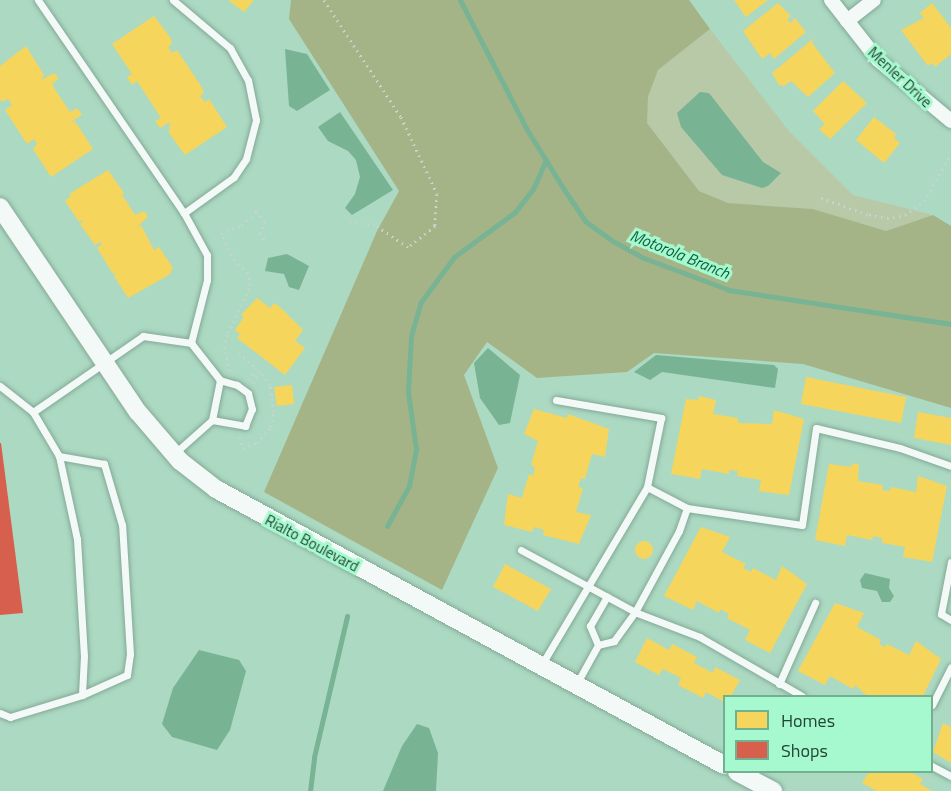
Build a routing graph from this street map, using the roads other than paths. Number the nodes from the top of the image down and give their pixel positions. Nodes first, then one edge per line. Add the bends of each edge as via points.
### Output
1 (38, 0) edge
2 (173, 0) edge
3 (831, 0) edge
4 (874, 0) edge
5 (847, 21) junction
6 (951, 121) edge
7 (0, 207) edge
8 (184, 213) junction
9 (190, 343) junction
10 (102, 362) junction
11 (220, 380) junction
12 (0, 386) edge
13 (556, 400) dead end
14 (33, 412) junction
15 (212, 420) junction
16 (174, 455) junction
17 (59, 456) junction
18 (951, 466) edge
19 (647, 488) junction
20 (687, 508) junction
21 (521, 550) dead end
22 (951, 562) edge
23 (586, 584) junction
24 (607, 596) junction
25 (815, 603) dead end
26 (635, 612) junction
27 (951, 620) edge
28 (598, 645) junction
29 (541, 666) junction
30 (951, 667) edge
31 (779, 684) junction
32 (576, 685) junction
33 (82, 695) junction
34 (800, 695) edge
35 (933, 703) edge
36 (0, 714) edge
37 (723, 764) edge
38 (933, 767) edge
39 (741, 773) edge
40 (951, 776) edge
41 (773, 791) edge

1 - 8 lane
2 - 8 lane via 230,48 248,80 256,120 246,159 234,177
3 - 5 street, Menler Drive
4 - 5 street
5 - 6 street, Menler Drive via 889,70
7 - 10 street, Rialto Boulevard
8 - 9 lane via 207,255 207,280
9 - 10 lane via 143,336
9 - 11 lane
10 - 14 lane
10 - 16 street, Rialto Boulevard
11 - 15 lane
11 - 15 lane via 248,393 252,409 245,426
12 - 14 lane
13 - 19 lane via 661,418
14 - 17 lane
15 - 16 lane
16 - 29 street, Rialto Boulevard via 246,507
17 - 33 lane via 77,538 84,656
17 - 33 lane via 104,464 122,525 130,654 127,675
18 - 20 lane via 900,448 816,428 802,525
19 - 20 lane
19 - 23 lane
20 - 26 lane via 679,531
21 - 23 lane
22 - 27 lane via 941,614
23 - 24 lane
23 - 29 lane
24 - 26 lane
24 - 28 lane via 590,626
25 - 31 lane
26 - 28 lane via 614,641
26 - 31 lane via 700,637
28 - 32 lane
29 - 32 street, Rialto Boulevard
30 - 35 lane
31 - 34 lane
32 - 37 street, Rialto Boulevard
33 - 36 lane via 10,717
38 - 40 lane
39 - 41 street

